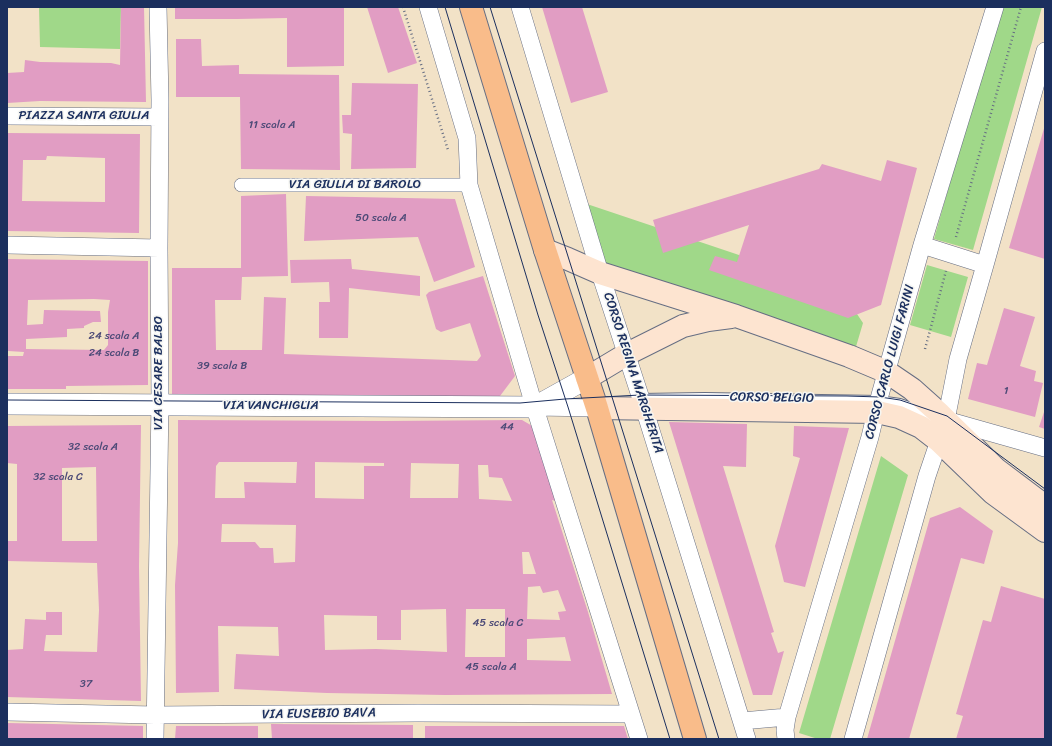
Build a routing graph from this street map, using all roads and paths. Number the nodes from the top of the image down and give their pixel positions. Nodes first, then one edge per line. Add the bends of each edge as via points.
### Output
1 (158, 7) edge
2 (403, 7) edge
3 (428, 7) edge
4 (471, 7) edge
5 (520, 7) edge
6 (995, 7) edge
7 (1021, 7) edge
8 (1045, 51) edge
9 (7, 116) edge
10 (160, 117) junction
11 (450, 156) dead end
12 (241, 185) dead end
13 (469, 185) junction
14 (7, 245) edge
15 (922, 245) junction
16 (159, 248) junction
17 (545, 250) junction
18 (951, 254) junction
19 (985, 265) junction
20 (600, 273) junction
21 (736, 316) junction
22 (925, 349) dead end
23 (627, 354) junction
24 (887, 372) junction
25 (587, 378) junction
26 (640, 401) junction
27 (599, 403) junction
28 (7, 404) edge
29 (159, 405) junction
30 (878, 406) junction
31 (535, 407) junction
32 (946, 420) junction
33 (939, 441) junction
34 (1045, 448) edge
35 (1045, 506) edge
36 (1045, 532) edge
37 (7, 712) edge
38 (631, 714) junction
39 (155, 715) junction
40 (786, 717) junction
41 (742, 721) junction
42 (155, 739) edge
43 (639, 739) edge
44 (695, 739) edge
45 (747, 739) edge
46 (786, 739) edge
47 (853, 739) edge

1 - 10 street, VIA CESARE BALBO
2 - 11 path
3 - 13 street via 467,138
4 - 17 main road
5 - 20 street, CORSO REGINA MARGHERITA
6 - 15 street, CORSO CARLO LUIGI FARINI
7 - 18 path
8 - 19 street
9 - 10 street, PIAZZA SANTA GIULIA
10 - 16 street, VIA CESARE BALBO
12 - 13 street, VIA GIULIA DI BAROLO
13 - 31 street
14 - 16 street
15 - 18 street
15 - 24 street, CORSO CARLO LUIGI FARINI
16 - 29 street, VIA CESARE BALBO
17 - 20 main road
17 - 25 main road
18 - 19 street
18 - 22 path
19 - 32 street via 958,358
20 - 21 main road
20 - 23 street, CORSO REGINA MARGHERITA
21 - 23 main road via 683,326
21 - 24 main road
23 - 25 main road
23 - 26 street, CORSO REGINA MARGHERITA
24 - 30 street, CORSO CARLO LUIGI FARINI
24 - 32 main road via 912,389
25 - 27 main road
25 - 31 street
26 - 27 main road
26 - 30 main road
26 - 41 street, CORSO REGINA MARGHERITA
27 - 31 street
27 - 44 main road
28 - 29 street, VIA VANCHIGLIA
29 - 31 street, VIA VANCHIGLIA
29 - 39 street, VIA CESARE BALBO
30 - 32 street
30 - 33 main road via 911,422
30 - 40 street, CORSO CARLO LUIGI FARINI
31 - 38 street
32 - 33 street
32 - 34 street
32 - 35 main road via 996,469
33 - 36 main road via 993,494
33 - 47 street
37 - 39 street, VIA EUSEBIO BAVA
38 - 39 street, VIA EUSEBIO BAVA
38 - 43 street
39 - 42 street, VIA CESARE BALBO
40 - 41 street
40 - 46 street, CORSO CARLO LUIGI FARINI
41 - 45 street, CORSO REGINA MARGHERITA

